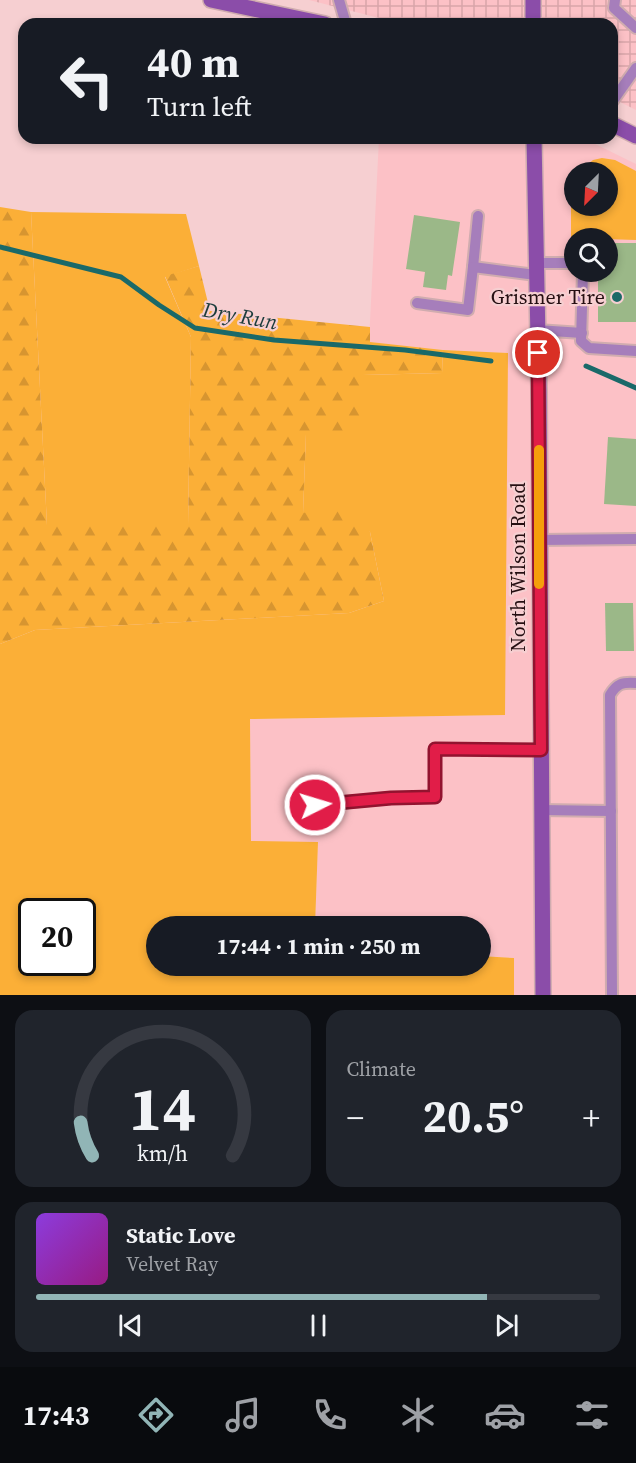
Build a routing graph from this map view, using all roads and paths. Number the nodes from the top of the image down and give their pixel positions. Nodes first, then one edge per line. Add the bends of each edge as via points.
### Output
1 (211, 0) edge
2 (339, 0) edge
3 (533, 0) edge
4 (615, 0) edge
5 (252, 4) edge
6 (304, 18) edge
7 (344, 18) edge
8 (533, 18) edge
9 (636, 28) edge
10 (636, 68) edge
11 (618, 94) edge
12 (618, 127) edge
13 (636, 136) edge
14 (534, 144) edge
15 (478, 216) dead end
16 (564, 264) edge
17 (473, 267) junction
18 (536, 269) junction
19 (583, 282) edge
20 (417, 303) dead end
21 (537, 330) junction
22 (582, 333) junction
23 (636, 351) edge
24 (636, 539) edge
25 (539, 540) junction
26 (636, 683) edge
27 (541, 750) junction
28 (297, 807) dead end
29 (541, 810) junction
30 (611, 811) junction
31 (543, 995) edge
32 (612, 995) edge

1 - 5 main road
2 - 7 lane
3 - 8 main road
4 - 9 lane via 614,9
5 - 6 main road
10 - 11 lane
12 - 13 main road
14 - 18 main road, North Wilson Road
15 - 17 lane
16 - 18 lane
17 - 18 lane
17 - 20 lane via 468,310
18 - 21 main road, North Wilson Road
19 - 22 lane
21 - 22 lane
21 - 25 main road, North Wilson Road
22 - 23 lane via 581,341 589,348
24 - 25 lane
25 - 27 main road, North Wilson Road
26 - 30 lane via 624,682 610,694
27 - 28 lane via 435,749 435,797
27 - 29 main road, North Wilson Road
29 - 30 lane
29 - 31 main road, North Wilson Road
30 - 32 lane

